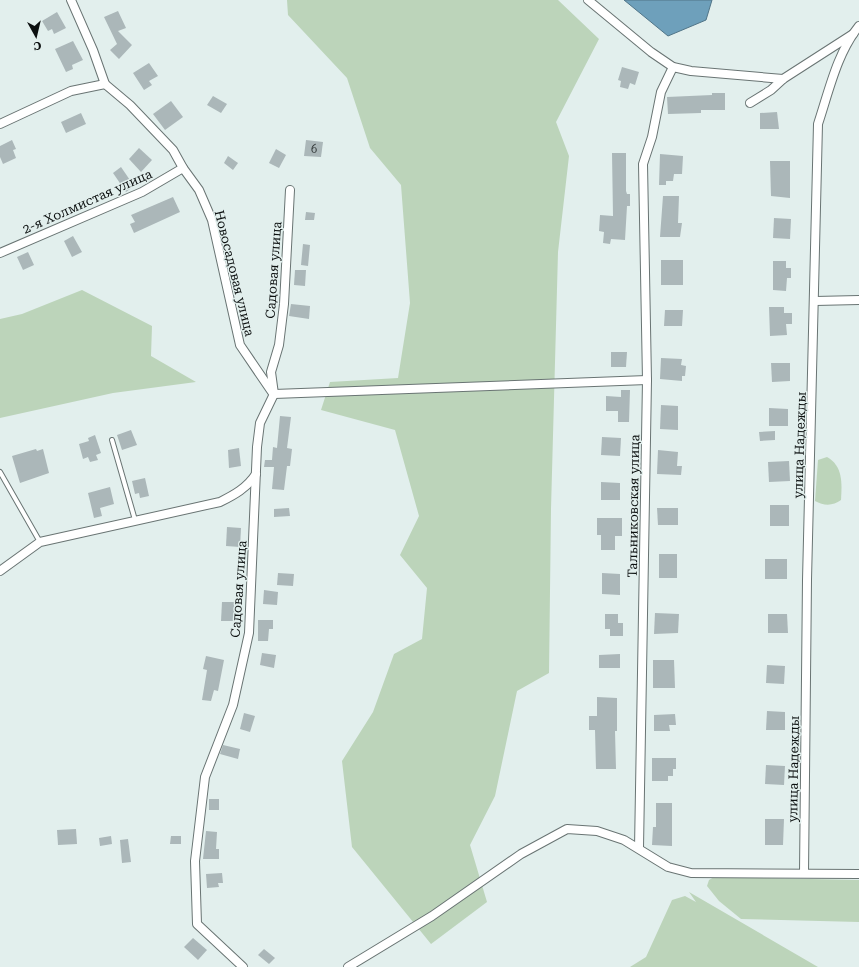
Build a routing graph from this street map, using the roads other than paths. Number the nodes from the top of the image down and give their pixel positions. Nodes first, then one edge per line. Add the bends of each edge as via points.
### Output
1 (70, 0) edge
2 (588, 0) edge
3 (859, 26) edge
4 (853, 33) junction
5 (673, 67) junction
6 (783, 79) junction
7 (105, 84) junction
8 (750, 103) dead end
9 (0, 124) edge
10 (183, 168) junction
11 (290, 190) dead end
12 (0, 253) edge
13 (859, 300) edge
14 (815, 301) junction
15 (647, 380) junction
16 (274, 394) junction
17 (112, 440) dead end
18 (0, 472) edge
19 (256, 473) junction
20 (135, 520) junction
21 (40, 542) junction
22 (0, 571) edge
23 (639, 848) junction
24 (804, 873) junction
25 (859, 874) edge
26 (244, 967) edge
27 (348, 967) edge

1 - 7 street via 94,50
2 - 5 street
3 - 4 street, улица Надежды
4 - 6 street
4 - 14 street, улица Надежды via 836,69 818,124
5 - 6 street via 691,71
5 - 15 street, Тальниковская улица via 661,92 652,137 643,164
6 - 8 street
7 - 9 street via 71,91
7 - 10 street, Новосадовая улица via 130,105 173,150
10 - 12 street, 2-я Холмистая улица via 142,192
10 - 16 street, Новосадовая улица via 199,190 212,220 240,345
11 - 16 street, Садовая улица via 283,311 279,345 270,372
13 - 14 street
14 - 24 street, улица Надежды via 807,580
15 - 16 street
15 - 23 street, Тальниковская улица
16 - 19 street, Садовая улица via 260,423
17 - 20 lane
18 - 21 lane
19 - 20 street via 237,494 220,502
19 - 26 street, Садовая улица via 249,633 233,705 205,776 195,861 197,924
20 - 21 street
21 - 22 street
23 - 24 street via 668,867 691,873
23 - 27 street via 597,831 567,829 521,854 432,916
24 - 25 street

